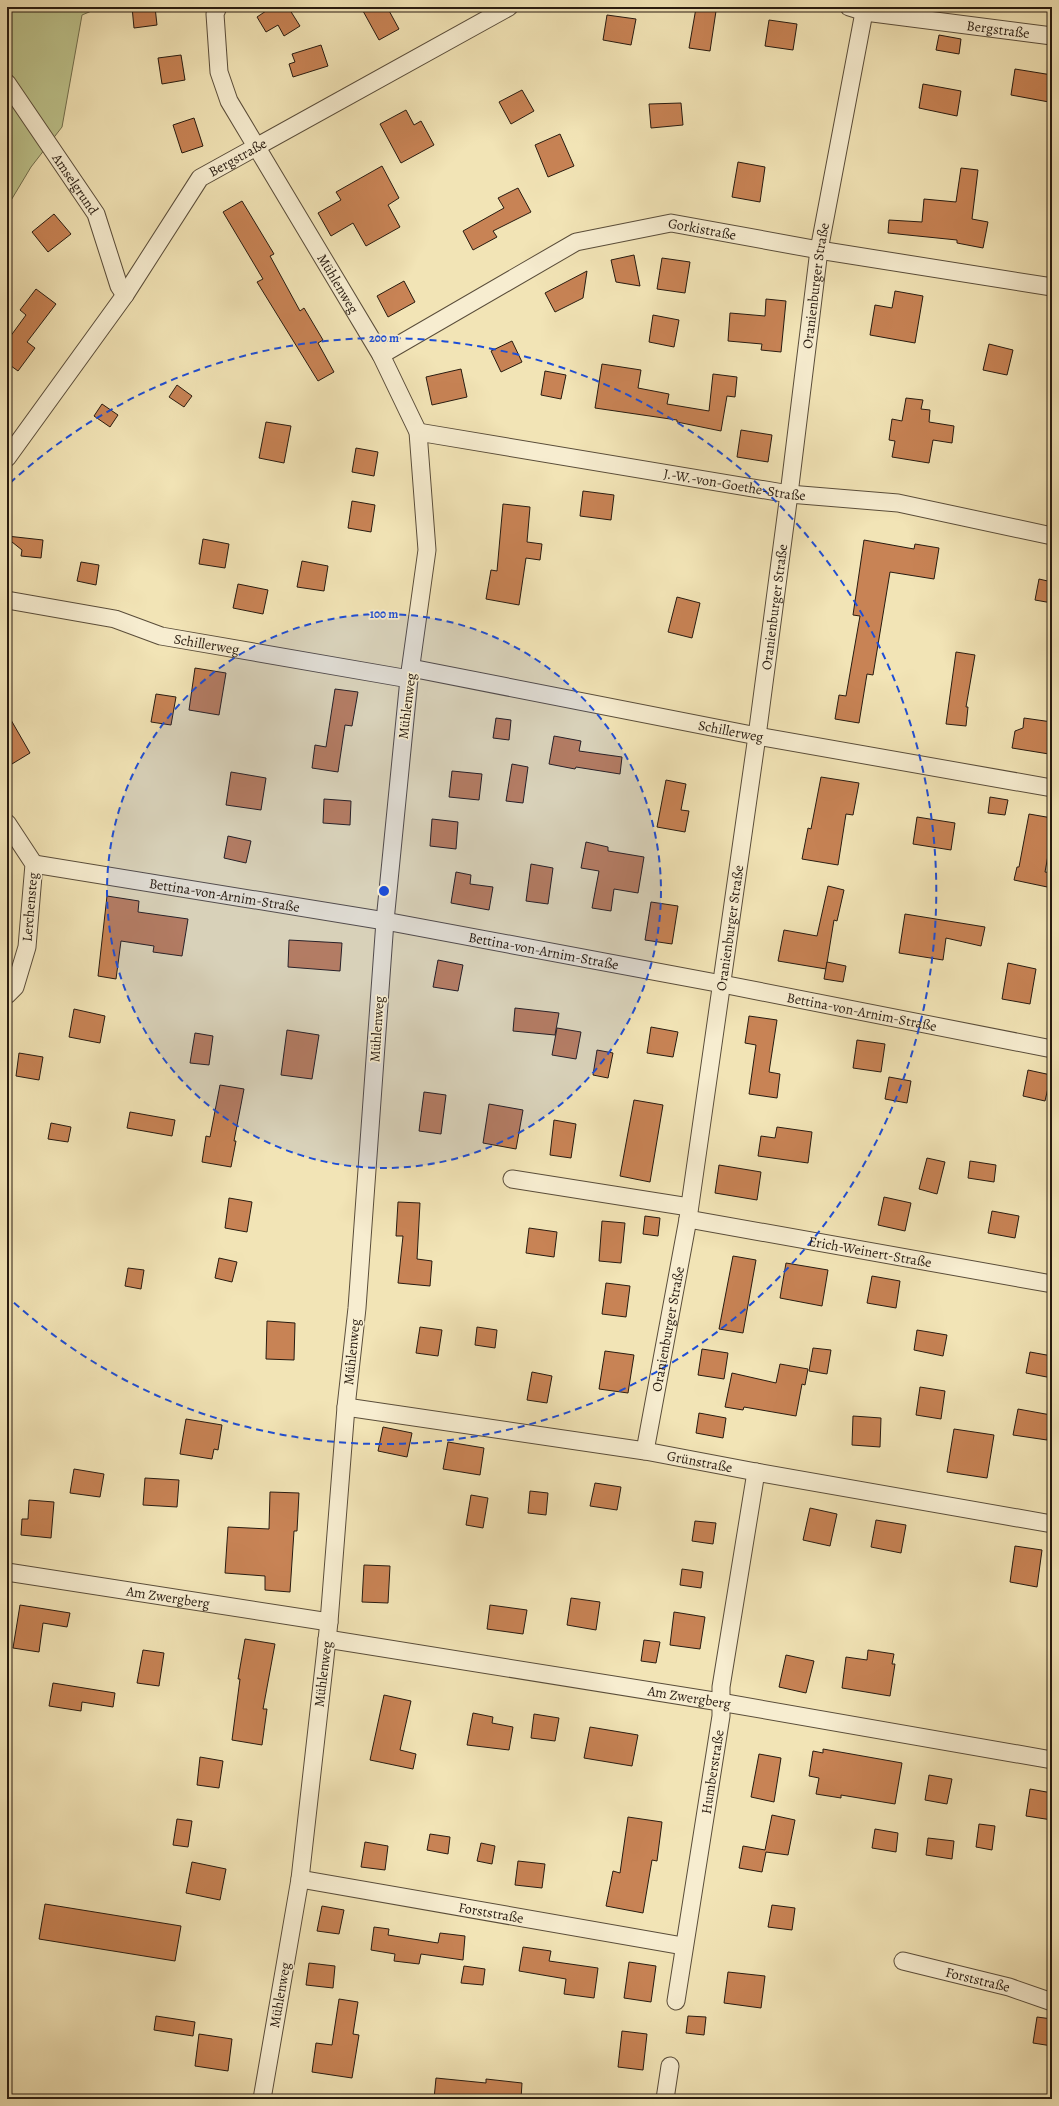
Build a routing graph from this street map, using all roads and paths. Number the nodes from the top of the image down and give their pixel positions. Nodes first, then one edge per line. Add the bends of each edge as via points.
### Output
1 (218, 7) edge
2 (509, 7) edge
3 (860, 9) edge
4 (1052, 36) edge
5 (7, 83) edge
6 (254, 146) junction
7 (819, 250) junction
8 (1052, 287) edge
9 (125, 294) junction
10 (381, 355) junction
11 (418, 432) junction
12 (7, 458) edge
13 (790, 494) junction
14 (1052, 536) edge
15 (7, 600) edge
16 (410, 673) junction
17 (757, 736) junction
18 (1052, 788) edge
19 (7, 823) edge
20 (34, 864) junction
21 (385, 921) junction
22 (722, 984) junction
23 (7, 995) edge
24 (1052, 1049) edge
25 (512, 1179) dead end
26 (688, 1213) junction
27 (1052, 1284) edge
28 (346, 1406) junction
29 (645, 1451) junction
30 (756, 1472) junction
31 (1052, 1524) edge
32 (7, 1572) edge
33 (328, 1630) junction
34 (720, 1702) junction
35 (1052, 1760) edge
36 (300, 1879) junction
37 (683, 1946) junction
38 (903, 1961) dead end
39 (676, 2000) dead end
40 (1052, 2002) edge
41 (670, 2066) dead end
42 (262, 2099) edge
43 (665, 2099) edge

1 - 6 street, Mühlenweg via 215,14 219,72 229,101
2 - 6 street, Bergstraße
3 - 4 street, Bergstraße
3 - 7 street, Oranienburger Straße
5 - 9 street, Amselgrund via 96,214 119,286
6 - 9 street, Bergstraße via 200,178
6 - 10 street, Mühlenweg
7 - 8 street, Gorkistraße
7 - 10 street, Gorkistraße via 671,223 576,242
7 - 13 street, Oranienburger Straße
9 - 12 street, Bergstraße
10 - 11 street, Mühlenweg
11 - 13 street, J.-W.-von-Goethe-Straße
11 - 16 street, Mühlenweg via 427,550
13 - 14 street, J.-W.-von-Goethe-Straße via 898,503
13 - 17 street, Oranienburger Straße
15 - 16 street, Schillerweg via 115,619 161,636
16 - 17 street, Schillerweg
16 - 21 street, Mühlenweg
17 - 18 street, Schillerweg
17 - 22 street, Oranienburger Straße
19 - 20 street, Lerchensteg
20 - 21 street, Bettina-von-Arnim-Straße
20 - 23 street, Lerchensteg via 27,947 15,987
21 - 22 street, Bettina-von-Arnim-Straße
21 - 28 street, Mühlenweg via 357,1308
22 - 24 street, Bettina-von-Arnim-Straße
22 - 26 street, Oranienburger Straße
25 - 26 street
26 - 27 street, Erich-Weinert-Straße
26 - 29 street, Oranienburger Straße
28 - 29 street, Grünstraße
28 - 33 street, Mühlenweg
29 - 30 street, Grünstraße
30 - 31 street, Grünstraße
30 - 34 street, Humberstraße
32 - 33 street, Am Zwergberg
33 - 34 street, Am Zwergberg
33 - 36 street, Mühlenweg
34 - 35 street, Am Zwergberg
34 - 37 street, Humberstraße via 721,1716
36 - 37 street, Forststraße
36 - 42 street, Mühlenweg
37 - 39 street, Humberstraße
38 - 40 street, Forststraße via 1008,1987
41 - 43 street

